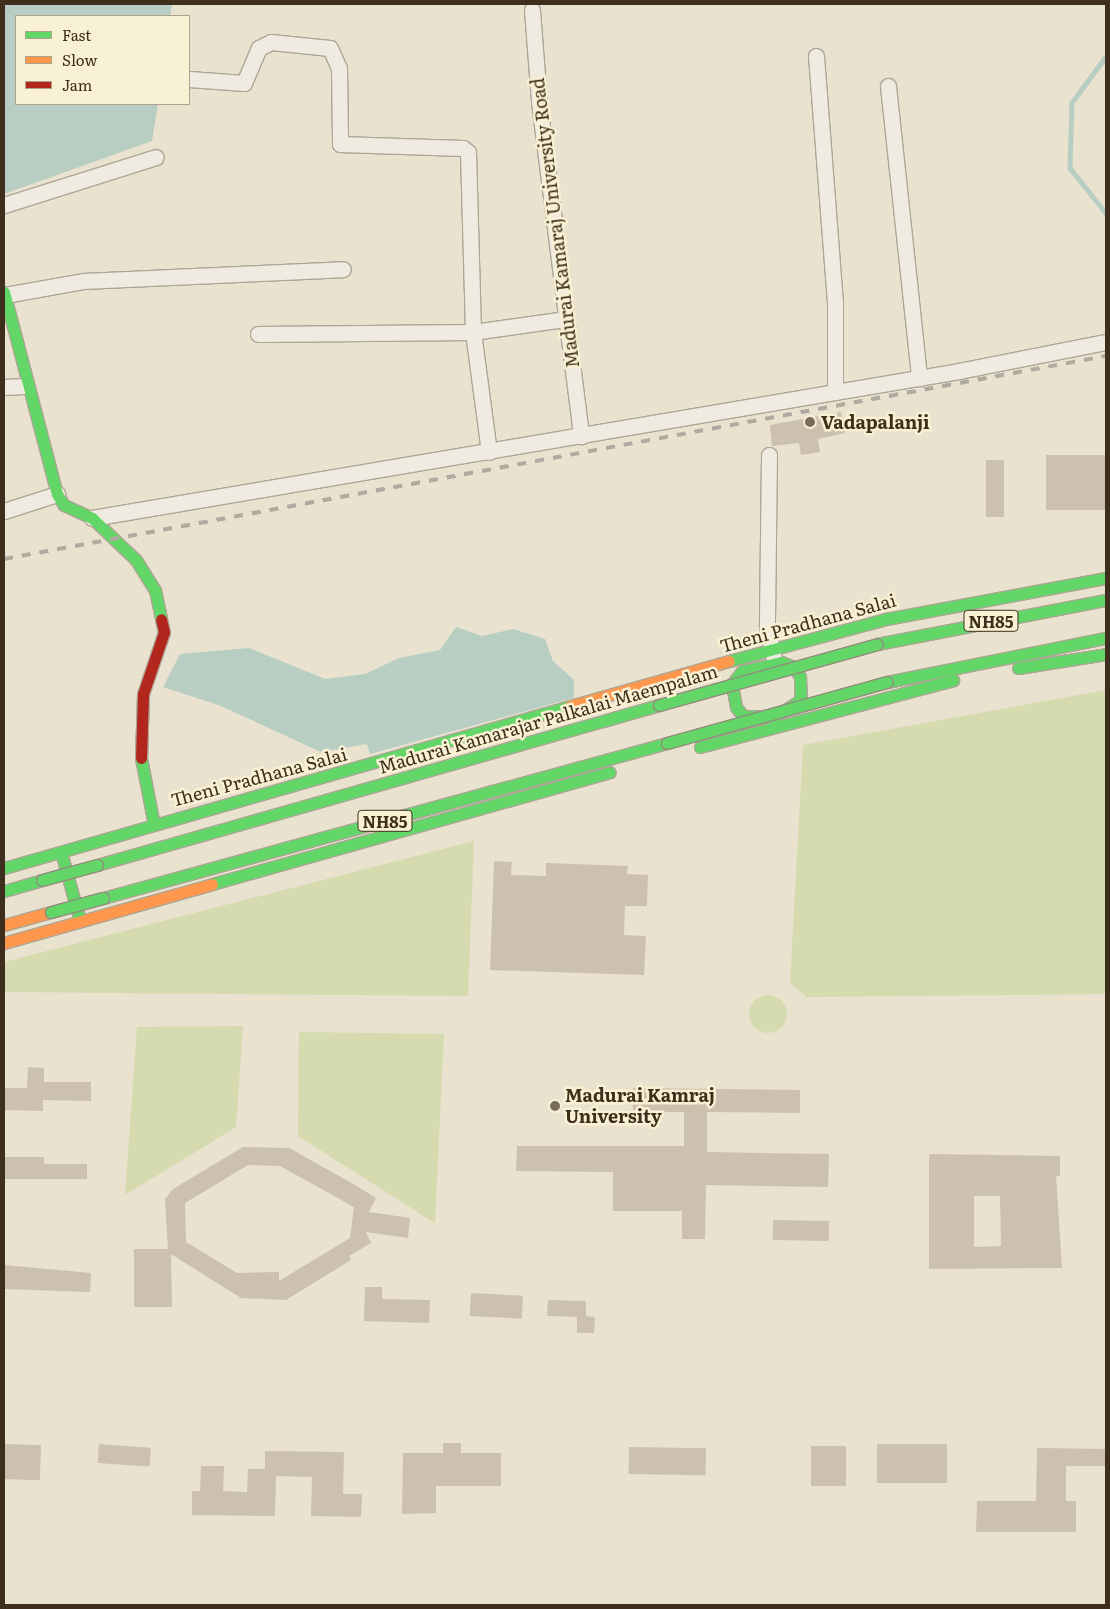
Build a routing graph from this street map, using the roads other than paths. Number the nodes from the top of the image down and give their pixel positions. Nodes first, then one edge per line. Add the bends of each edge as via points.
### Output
1 (532, 10) dead end
2 (816, 56) dead end
3 (190, 78) edge
4 (888, 86) dead end
5 (156, 157) dead end
6 (4, 205) edge
7 (343, 269) dead end
8 (4, 294) edge
9 (566, 319) junction
10 (473, 332) junction
11 (8, 334) edge
12 (258, 334) dead end
13 (1106, 342) edge
14 (919, 378) junction
15 (25, 386) junction
16 (4, 387) edge
17 (836, 392) junction
18 (581, 436) junction
19 (489, 452) junction
20 (769, 455) dead end
21 (57, 494) junction
22 (4, 511) edge
23 (92, 518) junction
24 (1106, 578) edge
25 (1106, 600) edge
26 (1106, 638) edge
27 (797, 642) junction
28 (1106, 654) edge
29 (776, 658) junction
30 (716, 666) junction
31 (742, 671) junction
32 (792, 710) junction
33 (820, 716) junction
34 (756, 720) junction
35 (739, 737) junction
36 (154, 825) junction
37 (61, 851) junction
38 (4, 868) edge
39 (4, 891) edge
40 (80, 921) junction
41 (4, 925) edge
42 (4, 943) edge

1 - 9 street, Madurai Kamaraj University Road
2 - 17 street via 835,301
3 - 10 street via 244,83 259,48 271,42 330,48 338,68 340,144 463,148 468,152
4 - 14 street
5 - 6 street
7 - 8 street via 92,280
8 - 11 main road
9 - 10 street
9 - 18 street, Madurai Kamaraj University Road
10 - 12 street
10 - 19 street
11 - 15 main road
13 - 14 street
14 - 17 street
15 - 16 street
15 - 21 main road
17 - 18 street
18 - 19 street
19 - 23 street
20 - 29 street via 767,626
21 - 22 street
21 - 23 main road via 64,506
23 - 36 main road via 136,560 155,590 164,632 143,694 141,765
24 - 27 main road, Theni Pradhana Salai / NH85 via 886,619
25 - 39 main road, Madurai Kamarajar Palkalai Maempalam / NH85, bridge via 877,644
26 - 41 main road, NH85, bridge via 887,682
27 - 29 main road, Theni Pradhana Salai / NH85
27 - 29 main road
28 - 33 main road, NH85 via 971,676
29 - 30 main road, Theni Pradhana Salai / NH85
29 - 31 main road
29 - 32 main road via 794,667 802,688 801,700
30 - 31 main road
30 - 36 main road, Theni Pradhana Salai / NH85
31 - 34 main road via 732,684 732,695 743,716
32 - 33 main road
32 - 34 main road
33 - 35 main road, NH85
34 - 35 main road
35 - 40 main road, NH85
36 - 37 main road, Theni Pradhana Salai / NH85
37 - 38 main road, Theni Pradhana Salai / NH85
37 - 40 main road
40 - 42 main road, NH85

